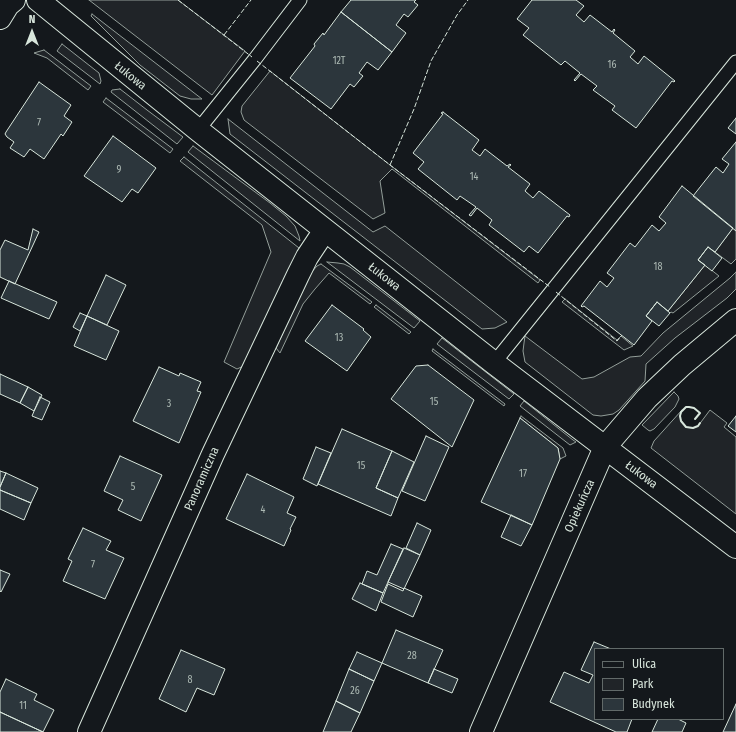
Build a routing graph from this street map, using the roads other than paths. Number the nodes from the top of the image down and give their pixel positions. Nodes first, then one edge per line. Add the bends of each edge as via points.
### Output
1 (14, 0) edge
2 (38, 0) edge
3 (300, 0) edge
4 (0, 18) edge
5 (736, 62) edge
6 (198, 130) junction
7 (325, 230) junction
8 (736, 320) edge
9 (494, 363) junction
10 (606, 448) junction
11 (736, 547) edge
12 (89, 732) edge
13 (481, 732) edge

1 - 4 street
2 - 6 street, Łukowa
3 - 6 lane
5 - 9 lane
6 - 7 street, Łukowa
7 - 9 street, Łukowa
7 - 12 street, Panoramiczna via 301,269 213,454
8 - 10 street, Opiekuńcza via 647,398
9 - 10 street, Łukowa
10 - 11 street, Łukowa
10 - 13 street, Opiekuńcza

